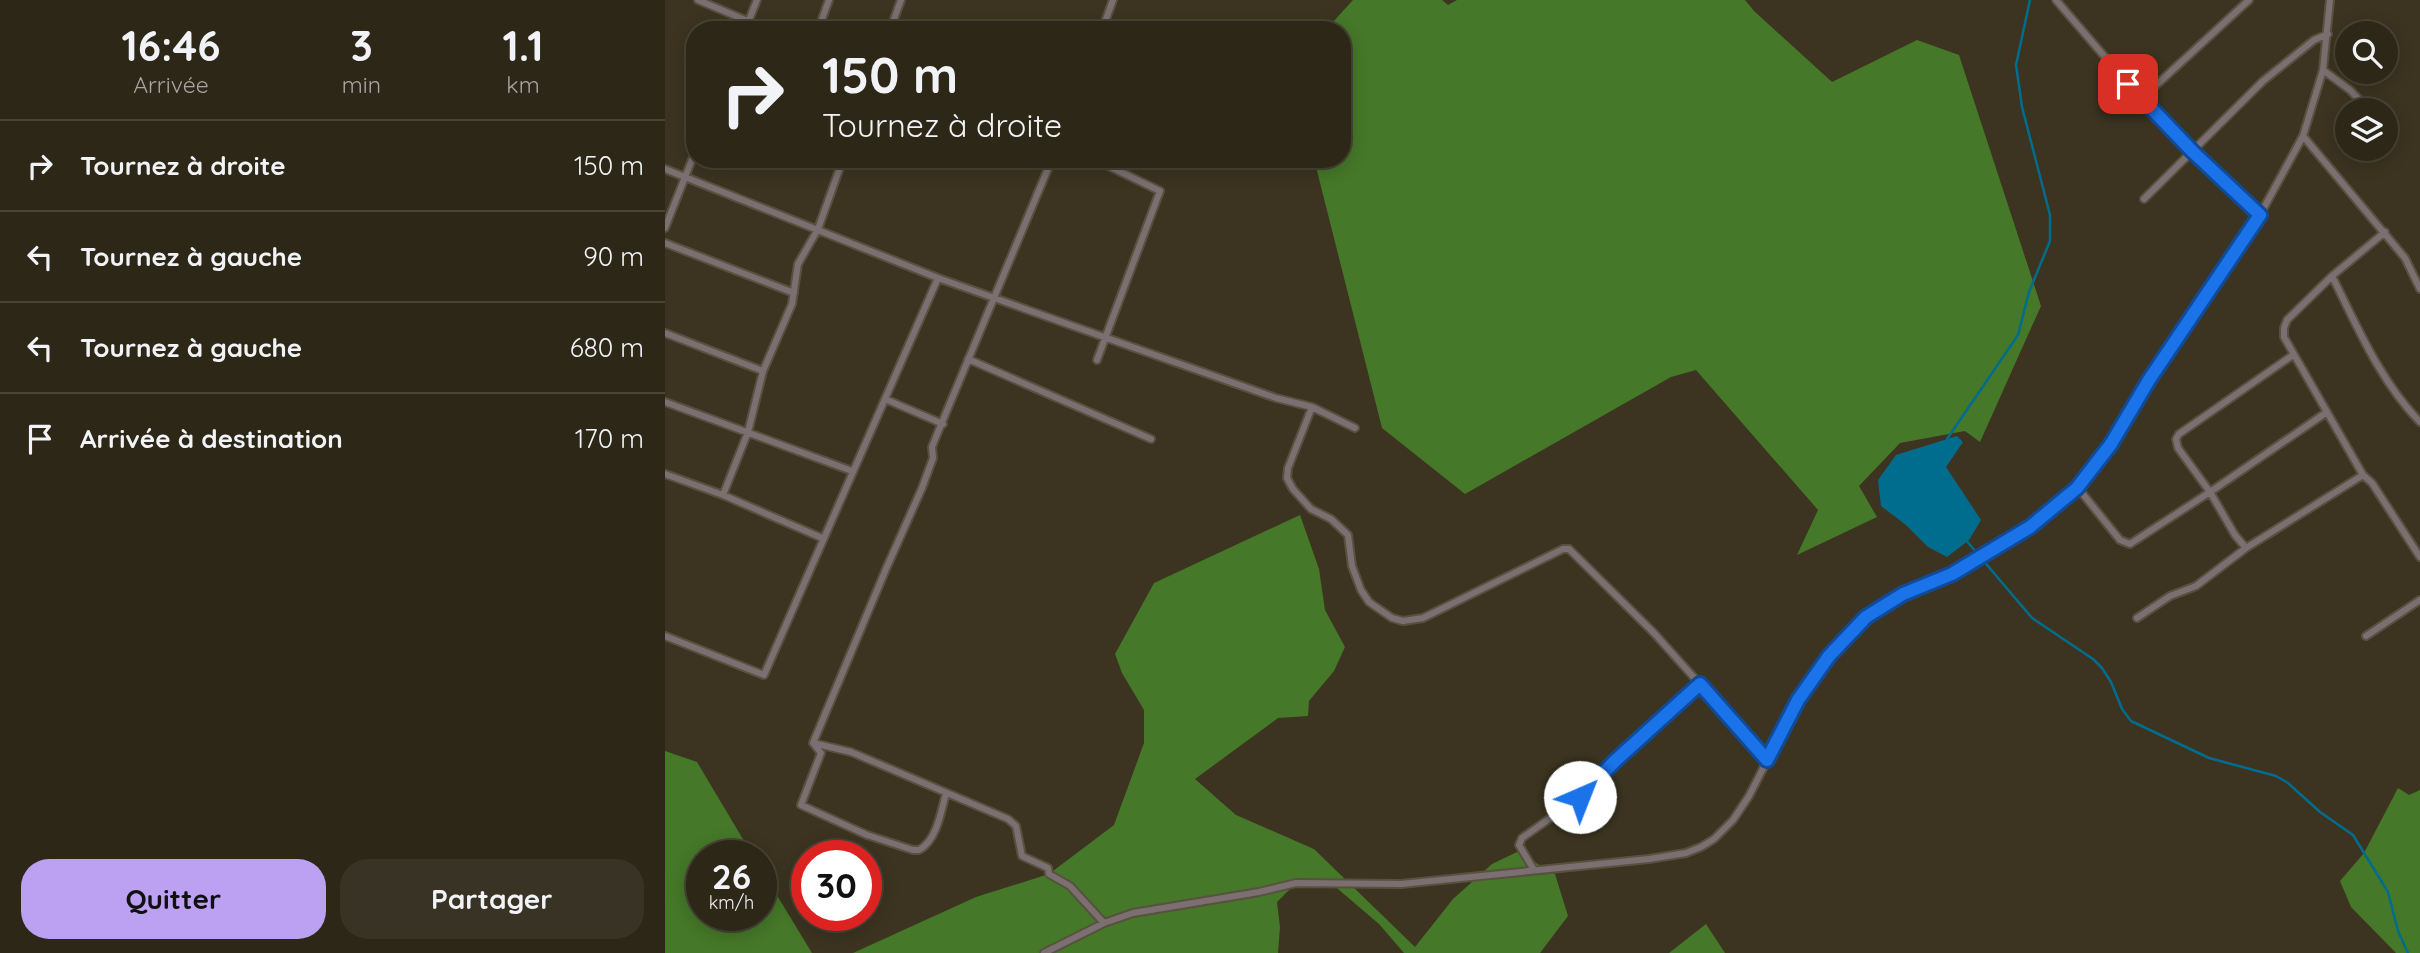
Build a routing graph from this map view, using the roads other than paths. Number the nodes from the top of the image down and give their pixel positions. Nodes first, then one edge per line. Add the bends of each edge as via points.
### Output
1 (698, 0) edge
2 (757, 0) edge
3 (829, 0) edge
4 (901, 0) edge
5 (1114, 0) edge
6 (2056, 0) edge
7 (2249, 0) edge
8 (2330, 0) edge
9 (748, 21) joint
10 (821, 21) edge
11 (893, 21) edge
12 (1106, 21) edge
13 (2328, 34) junction
14 (2323, 70) junction
15 (2358, 98) edge
16 (2141, 99) junction
17 (2303, 136) junction
18 (2193, 152) junction
19 (688, 168) edge
20 (840, 168) edge
21 (1048, 168) edge
22 (1113, 168) edge
23 (665, 169) edge
24 (684, 178) junction
25 (2144, 199) dead end
26 (2260, 215) junction
27 (665, 228) edge
28 (818, 229) junction
29 (2385, 232) junction
30 (665, 243) edge
31 (2332, 276) junction
32 (938, 278) junction
33 (2420, 289) edge
34 (795, 293) junction
35 (994, 296) junction
36 (665, 333) edge
37 (1107, 337) junction
38 (2293, 355) junction
39 (968, 359) junction
40 (1097, 360) dead end
41 (763, 371) junction
42 (885, 400) junction
43 (665, 402) edge
44 (1312, 407) junction
45 (2327, 412) junction
46 (2420, 422) edge
47 (943, 424) junction
48 (1355, 428) dead end
49 (748, 432) junction
50 (1151, 439) dead end
51 (852, 471) junction
52 (665, 474) edge
53 (2363, 475) junction
54 (2077, 488) junction
55 (2210, 492) junction
56 (723, 495) junction
57 (822, 538) junction
58 (2246, 548) junction
59 (2420, 557) edge
60 (2420, 600) edge
61 (2137, 618) dead end
62 (665, 636) edge
63 (2366, 636) dead end
64 (1700, 684) junction
65 (813, 743) junction
66 (1767, 760) junction
67 (946, 793) junction
68 (1534, 870) junction
69 (1104, 923) junction
70 (1044, 953) edge

1 - 9 street
2 - 9 street
3 - 10 street
4 - 11 street
5 - 12 street
6 - 16 street
7 - 16 street
8 - 13 street
13 - 14 street
13 - 18 street via 2263,81
14 - 15 street
14 - 17 street
16 - 18 street
17 - 26 street
17 - 29 street
18 - 25 street
18 - 26 street
19 - 24 street
20 - 28 street
21 - 35 street
22 - 37 street via 1160,191
23 - 24 street
24 - 27 street
24 - 28 street
26 - 54 street via 2111,444
28 - 32 street
28 - 34 street via 798,264
29 - 31 street
29 - 33 street
30 - 34 street
31 - 38 street via 2287,320 2284,337
31 - 46 street via 2379,367
32 - 35 street
32 - 42 street
34 - 41 street
35 - 37 street
35 - 39 street
36 - 41 street
37 - 40 street
37 - 44 street
38 - 45 street
38 - 55 street via 2179,434 2178,447
39 - 47 street
39 - 50 street
41 - 49 street
42 - 47 street
42 - 51 street
43 - 49 street
44 - 48 street
44 - 64 street via 1288,468 1288,482 1311,509 1348,535 1361,590 1380,611 1403,621 1423,618 1569,549
45 - 53 street
45 - 55 street
47 - 65 street via 922,488
49 - 51 street
49 - 56 street
51 - 57 street
52 - 56 street
53 - 58 street
53 - 59 street
54 - 55 street via 2125,544
54 - 66 street via 2030,527 1952,574 1903,594 1866,617 1829,656 1798,700
55 - 58 street
56 - 57 street
57 - 62 street via 764,675
58 - 61 street via 2196,586 2170,596
60 - 63 street
64 - 66 street
64 - 68 street via 1580,797 1522,838 1519,845
65 - 67 street via 851,752
65 - 67 street via 821,753 801,805 867,835 919,850 930,841
66 - 68 street via 1733,820 1701,847 1670,856
67 - 69 street via 1014,823 1022,856 1048,868 1049,874 1070,886
68 - 69 street via 1401,884 1296,883
69 - 70 street

